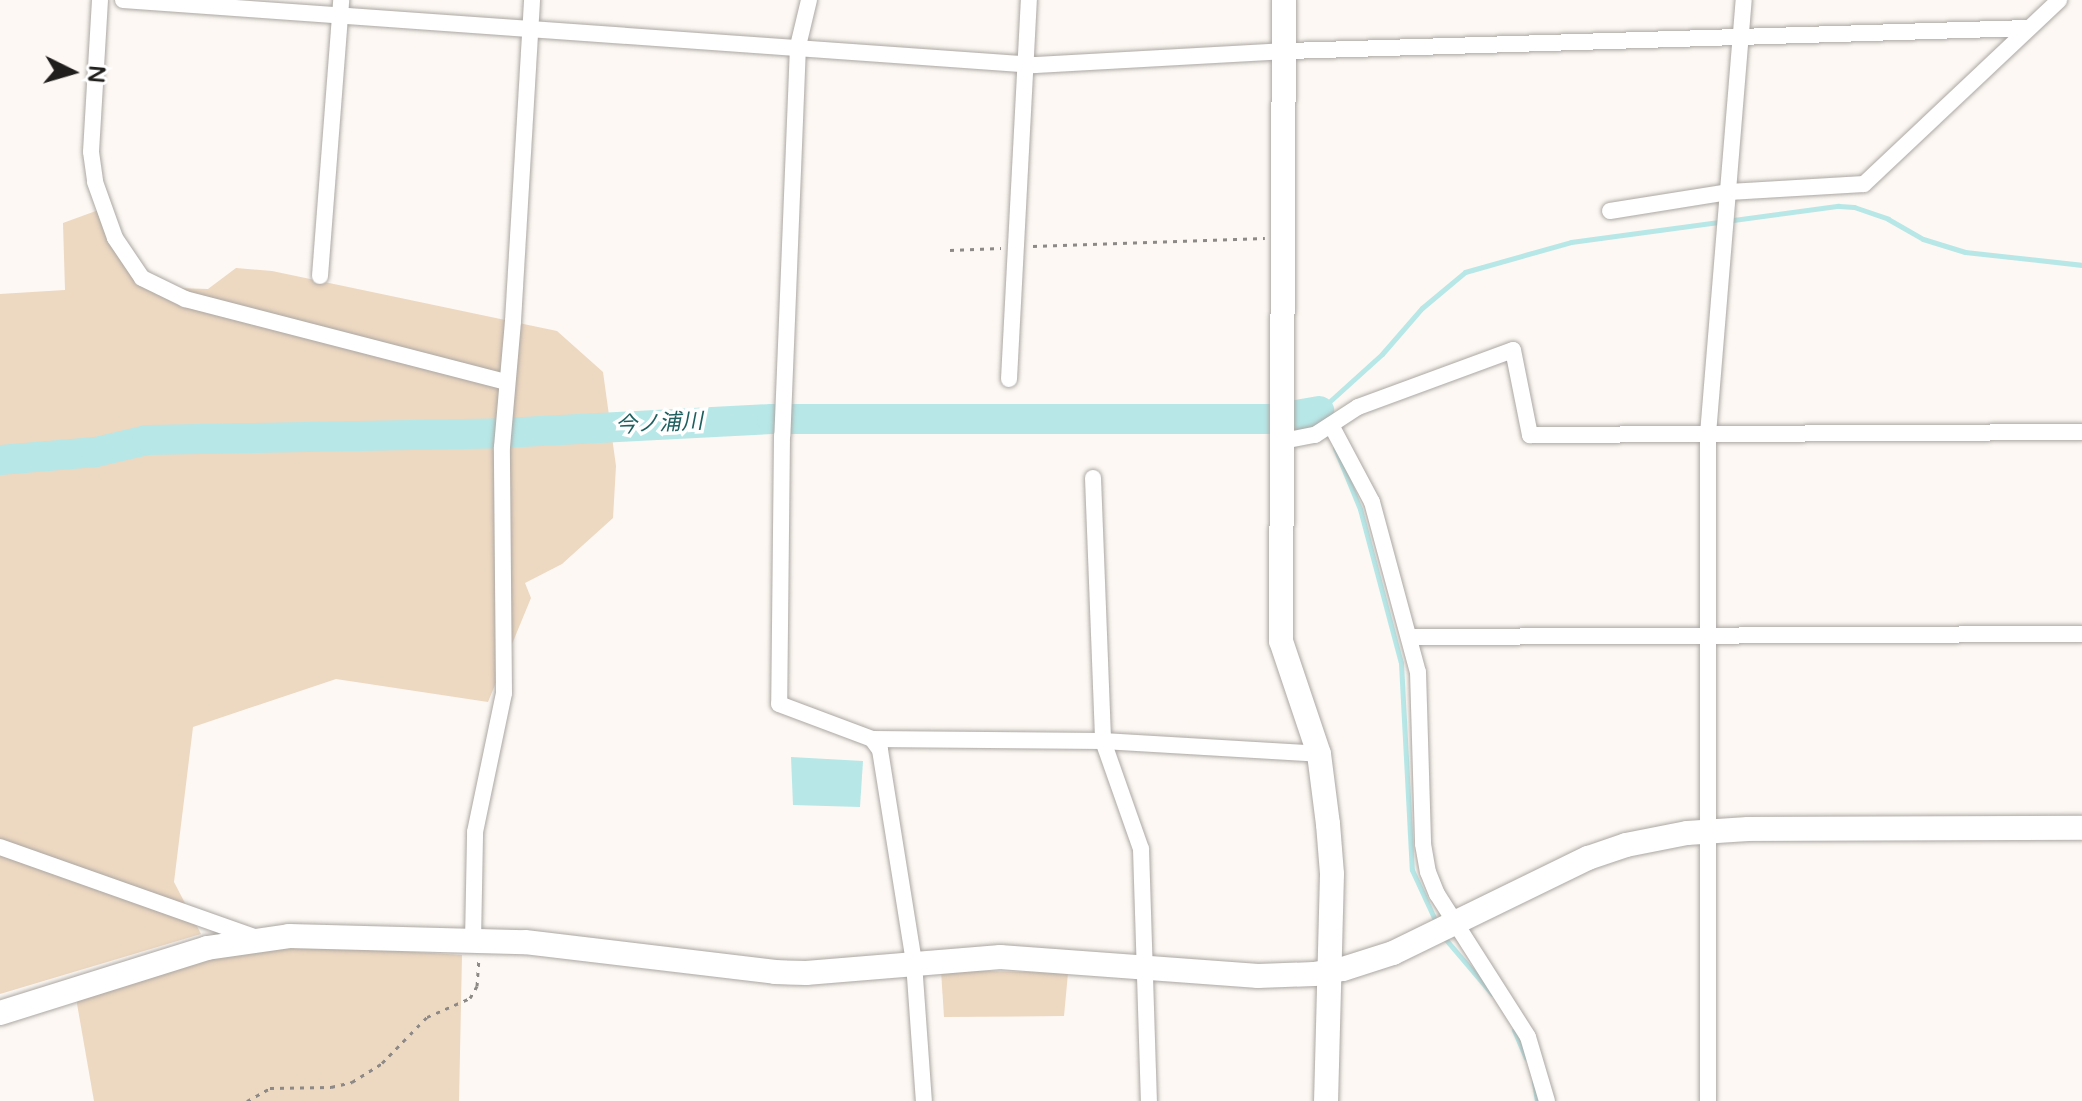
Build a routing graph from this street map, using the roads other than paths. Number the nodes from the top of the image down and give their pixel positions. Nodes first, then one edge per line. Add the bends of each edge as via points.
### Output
1 (100, 0) edge
2 (123, 0) edge
3 (532, 0) edge
4 (809, 0) edge
5 (1029, 0) edge
6 (1284, 0) edge
7 (1744, 0) edge
8 (2059, 0) edge
9 (340, 8) edge
10 (2029, 28) junction
11 (529, 30) junction
12 (1741, 38) junction
13 (798, 46) junction
14 (1281, 51) junction
15 (1024, 65) junction
16 (1729, 192) junction
17 (1610, 211) dead end
18 (320, 276) dead end
19 (1009, 379) dead end
20 (506, 382) junction
21 (1331, 425) junction
22 (2082, 432) edge
23 (1708, 434) junction
24 (1283, 441) junction
25 (1093, 478) dead end
26 (2082, 634) edge
27 (1707, 635) junction
28 (1411, 637) junction
29 (872, 739) junction
30 (1103, 741) junction
31 (1319, 754) junction
32 (2082, 828) edge
33 (1708, 832) junction
34 (0, 847) edge
35 (1455, 921) junction
36 (259, 938) junction
37 (473, 941) junction
38 (914, 963) junction
39 (1143, 967) junction
40 (1330, 972) junction
41 (0, 1013) edge
42 (924, 1101) edge
43 (1149, 1101) edge
44 (1326, 1101) edge
45 (1547, 1101) edge
46 (1708, 1101) edge

1 - 20 street via 91,152 95,182 115,238 142,278 185,299
2 - 9 street
3 - 11 street
4 - 13 street
5 - 15 street
6 - 14 street
7 - 12 street
8 - 10 street
9 - 11 street
9 - 18 street
10 - 12 street
10 - 16 street via 1864,184
11 - 13 street
11 - 20 street
12 - 14 street
12 - 16 street
13 - 15 street
13 - 29 street via 782,436 779,704
14 - 15 street
14 - 24 street
15 - 19 street
16 - 17 street
16 - 23 street
20 - 37 street via 504,693 475,832
21 - 23 street via 1358,407 1513,350 1530,435
21 - 24 street via 1315,435
21 - 28 street via 1372,502
22 - 23 street
23 - 27 street
24 - 31 street via 1281,641
25 - 30 street
26 - 27 street
27 - 28 street
27 - 33 street
28 - 35 street via 1418,672 1423,844 1437,894
29 - 30 street
29 - 38 street via 880,750
30 - 31 street
30 - 39 street via 1141,849
31 - 40 street via 1332,874
32 - 33 street
33 - 35 street via 1626,845 1588,858
33 - 46 street
34 - 36 street
35 - 40 street via 1393,953
35 - 45 street via 1528,1037
36 - 37 street
36 - 41 street via 207,948
37 - 38 street via 525,942 775,972
38 - 39 street via 1000,957
38 - 42 street
39 - 40 street via 1258,976
39 - 43 street
40 - 44 street

